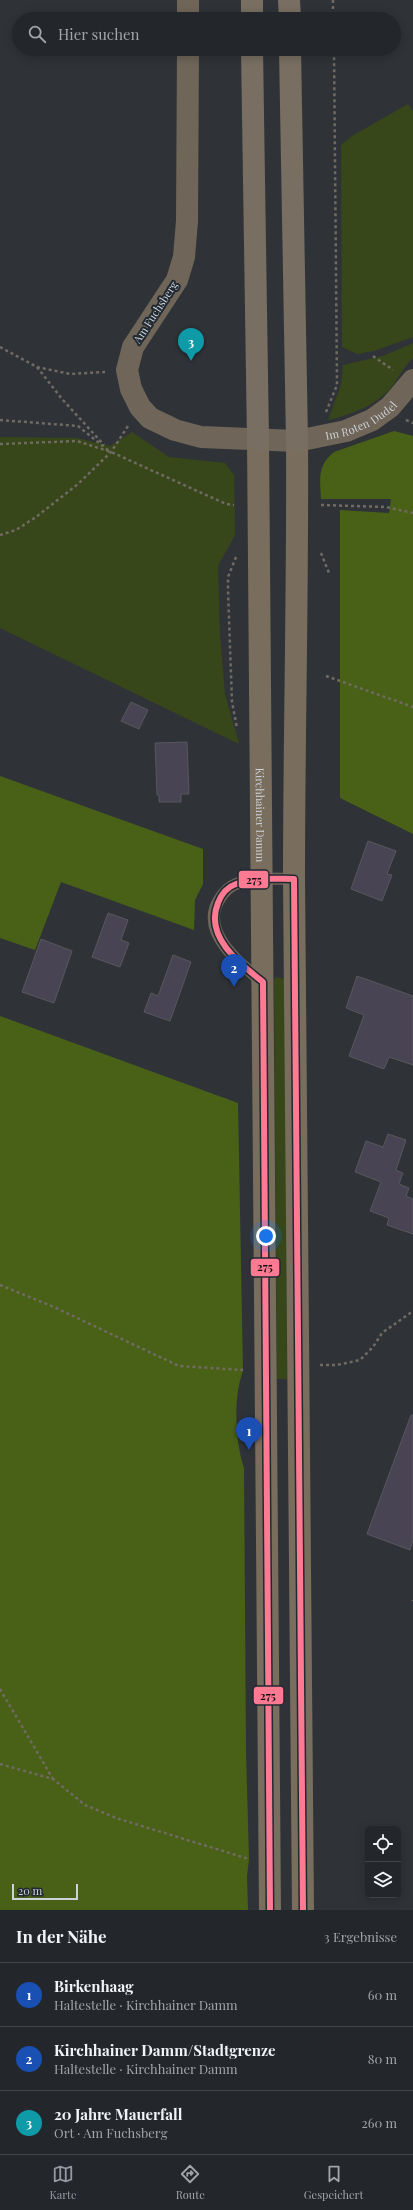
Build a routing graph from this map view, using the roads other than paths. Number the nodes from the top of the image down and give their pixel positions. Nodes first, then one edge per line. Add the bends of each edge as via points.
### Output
1 (188, 0) edge
2 (252, 0) edge
3 (289, 0) edge
4 (188, 12) edge
5 (252, 12) edge
6 (290, 12) edge
7 (188, 56) edge
8 (252, 56) edge
9 (290, 56) edge
10 (413, 380) edge
11 (258, 440) junction
12 (297, 441) junction
13 (261, 879) junction
14 (294, 879) junction
15 (263, 982) junction
16 (270, 1910) edge
17 (303, 1910) edge

1 - 4 street
2 - 5 highway
3 - 6 highway
7 - 11 street, Am Fuchsberg via 187,221 184,257 177,280 133,347 127,370 131,390 140,407 150,418 176,430 201,437
8 - 11 highway
9 - 12 highway
10 - 12 street, Im Roten Dudel via 390,407 372,420 346,431
11 - 12 street, Am Fuchsberg
11 - 13 main road, Kirchhainer Damm
12 - 14 main road via 298,594
13 - 14 lane
13 - 15 main road, Kirchhainer Damm
13 - 15 lane via 236,884 225,890 217,902 214,915 217,933 240,964
14 - 17 main road
15 - 16 main road, Kirchhainer Damm

